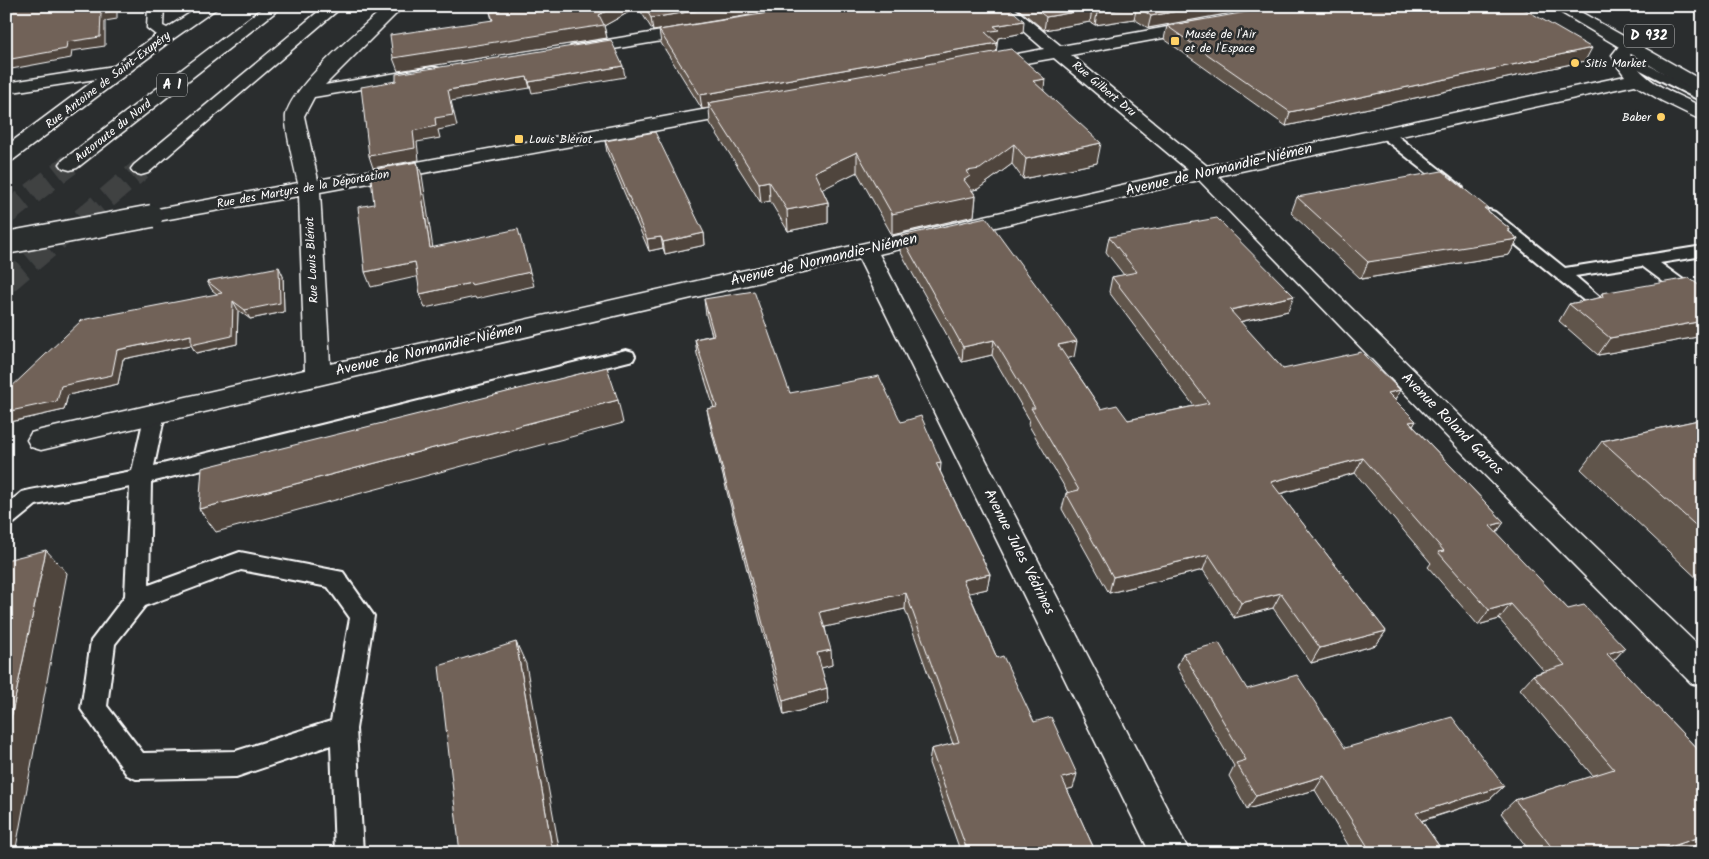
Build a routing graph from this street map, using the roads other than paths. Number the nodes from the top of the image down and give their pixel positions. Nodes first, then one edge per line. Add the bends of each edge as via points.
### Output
1 (156, 6) edge
2 (212, 6) edge
3 (275, 6) edge
4 (335, 6) edge
5 (396, 6) edge
6 (1002, 6) edge
7 (1558, 6) edge
8 (1217, 23) edge
9 (712, 28) edge
10 (167, 35) junction
11 (1625, 50) junction
12 (565, 52) edge
13 (1058, 52) junction
14 (967, 68) edge
15 (447, 70) edge
16 (121, 71) junction
17 (1637, 79) junction
18 (6, 88) edge
19 (1703, 89) edge
20 (307, 93) junction
21 (1703, 98) edge
22 (760, 106) edge
23 (1703, 115) edge
24 (1386, 133) junction
25 (6, 156) edge
26 (70, 164) tunnel mouth
27 (142, 169) tunnel mouth
28 (1204, 173) junction
29 (309, 188) junction
30 (1465, 196) edge
31 (1480, 208) edge
32 (6, 242) edge
33 (866, 250) junction
34 (1703, 250) edge
35 (1645, 260) junction
36 (1563, 273) junction
37 (1593, 299) edge
38 (1703, 303) edge
39 (626, 356) dead end
40 (318, 375) junction
41 (155, 413) junction
42 (41, 440) dead end
43 (141, 476) junction
44 (6, 517) edge
45 (137, 599) junction
46 (1703, 672) edge
47 (343, 729) junction
48 (349, 853) edge
49 (1172, 853) edge

1 - 10 main road via 154,28
2 - 10 main road, Rue Antoine de Saint-Exupéry
3 - 26 main road, Autoroute du Nord / A 1
4 - 27 main road
5 - 20 main road, Rue Louis Blériot
6 - 13 main road, Rue Gilbert Dru
7 - 11 main road, D 932
8 - 13 main road
9 - 12 main road
10 - 16 main road, Rue Antoine de Saint-Exupéry
11 - 17 main road via 1622,62
11 - 19 main road, D 932
11 - 21 lane
13 - 14 main road
13 - 28 main road, Rue Gilbert Dru
15 - 20 main road
16 - 18 main road
16 - 25 main road, Rue Antoine de Saint-Exupéry
17 - 23 main road
17 - 24 main road, Avenue de Normandie-Niémen
20 - 29 main road, Rue Louis Blériot via 294,116
22 - 29 main road, Rue des Martyrs de la Déportation
24 - 28 main road, Avenue de Normandie-Niémen
24 - 30 lane
28 - 33 main road, Avenue de Normandie-Niémen
28 - 46 main road, Avenue Roland Garros via 1466,439
29 - 32 main road, Rue des Martyrs de la Déportation, bridge
29 - 40 main road, Rue Louis Blériot
31 - 36 lane
33 - 40 main road, Avenue de Normandie-Niémen
33 - 49 main road, Avenue Jules Védrines
34 - 35 lane
35 - 36 lane
35 - 38 lane
36 - 37 lane
39 - 43 lane
40 - 41 main road, Avenue de Normandie-Niémen
41 - 42 main road, Avenue de Normandie-Niémen
41 - 43 lane
43 - 44 lane via 30,498
43 - 45 lane
45 - 47 lane via 240,561 335,579 362,616
45 - 47 lane via 103,640 94,709 136,766 236,764
47 - 48 lane

